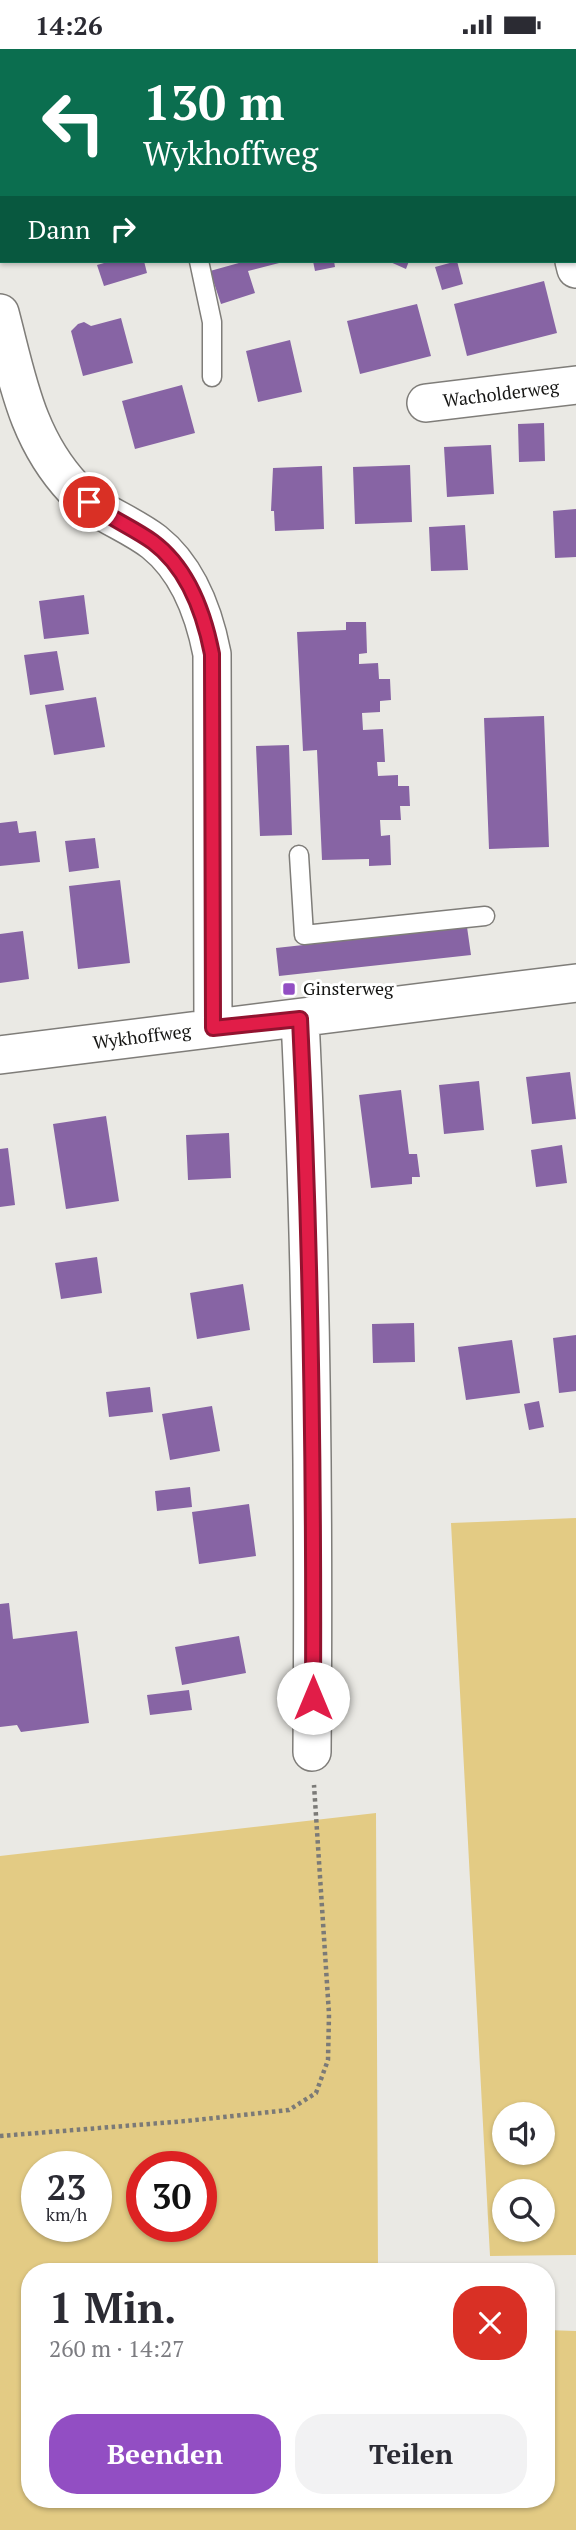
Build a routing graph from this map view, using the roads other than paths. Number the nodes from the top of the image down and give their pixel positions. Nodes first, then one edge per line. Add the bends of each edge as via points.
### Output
1 (199, 263) edge
2 (0, 313) edge
3 (212, 377) dead end
4 (576, 385) edge
5 (426, 403) dead end
6 (299, 855) dead end
7 (485, 916) dead end
8 (576, 983) edge
9 (300, 1019) junction
10 (213, 1028) junction
11 (0, 1055) edge
12 (312, 1752) road end

1 - 3 lane via 212,322
2 - 10 street via 24,408 46,452 74,489 103,514 153,542 172,560 205,619 212,654
4 - 5 street, Wacholderweg
6 - 7 lane via 304,935
8 - 9 street, Wykhoffweg
9 - 10 street, Wykhoffweg
9 - 12 street via 313,1427
10 - 11 street, Wykhoffweg

